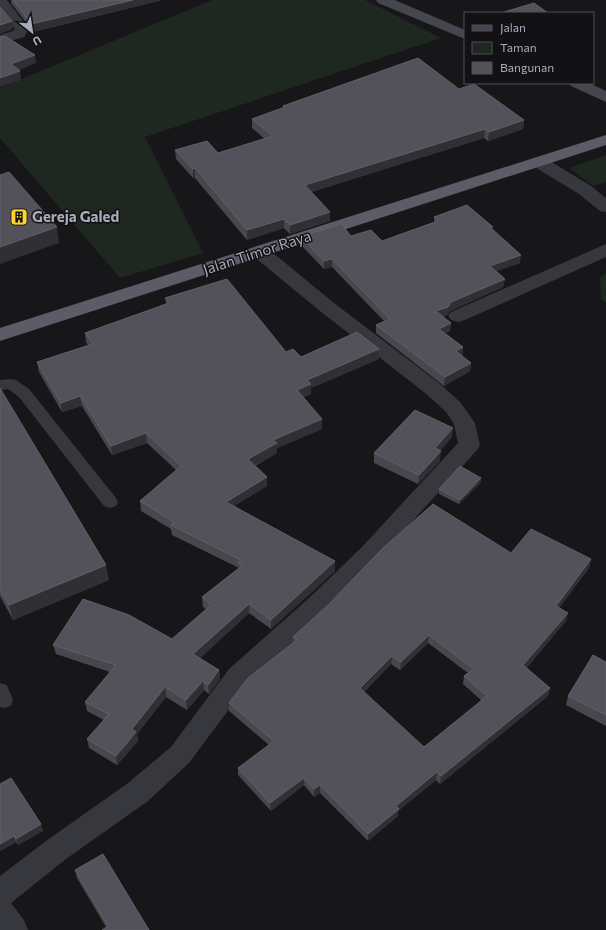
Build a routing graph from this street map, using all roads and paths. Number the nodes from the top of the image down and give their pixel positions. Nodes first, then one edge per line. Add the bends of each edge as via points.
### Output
1 (382, 0) edge
2 (0, 1) edge
3 (464, 35) edge
4 (0, 40) edge
5 (579, 84) edge
6 (606, 97) edge
7 (606, 140) edge
8 (539, 162) junction
9 (606, 207) edge
10 (606, 250) edge
11 (260, 252) junction
12 (458, 316) dead end
13 (0, 335) edge
14 (0, 385) edge
15 (110, 502) dead end
16 (0, 894) edge
17 (0, 912) edge
18 (13, 930) edge

1 - 3 main road
2 - 4 street via 22,29 19,34
5 - 6 main road
7 - 8 highway, Jalan Timor Raya
8 - 9 street via 585,190
8 - 11 highway, Jalan Timor Raya
10 - 12 street
11 - 13 highway, Jalan Timor Raya
11 - 16 street via 453,407 464,423 469,445 370,553 318,605 238,677 180,755 138,792 56,850
14 - 15 lane via 11,384 24,393
17 - 18 street

